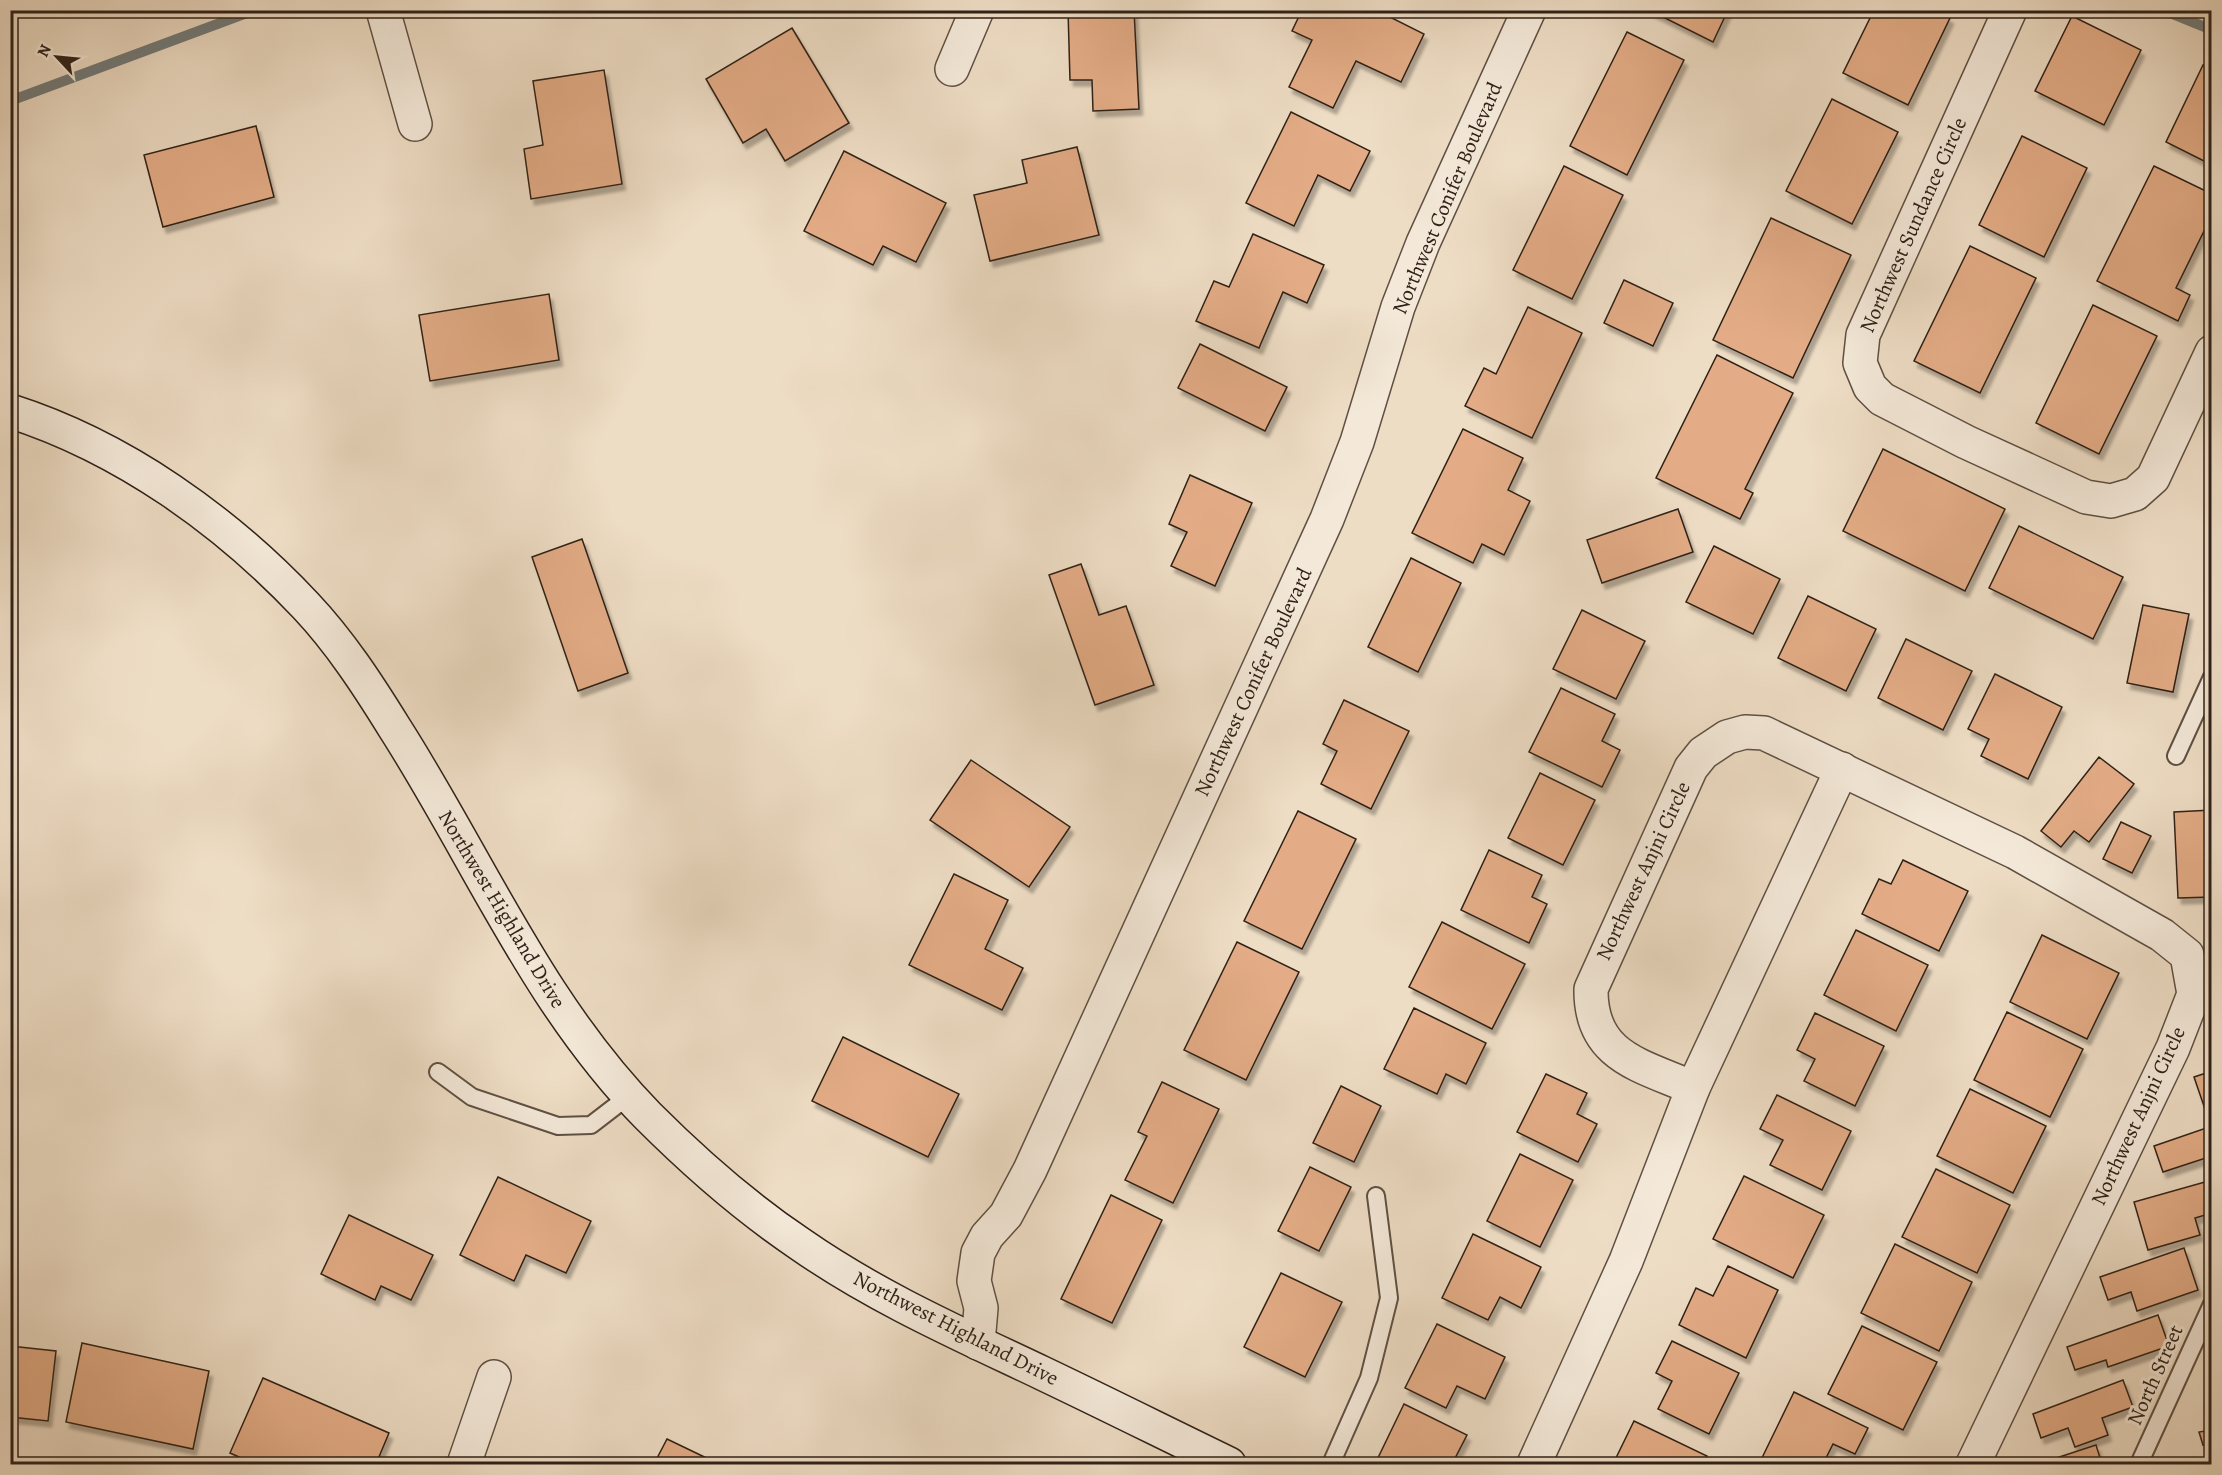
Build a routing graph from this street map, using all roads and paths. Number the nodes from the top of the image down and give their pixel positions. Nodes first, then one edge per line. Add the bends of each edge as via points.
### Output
1 (383, 10) edge
2 (977, 10) edge
3 (1529, 10) edge
4 (2010, 10) edge
5 (952, 69) dead end
6 (415, 124) dead end
7 (2211, 352) edge
8 (10, 411) edge
9 (2211, 677) edge
10 (2176, 756) dead end
11 (1842, 769) junction
12 (438, 1072) dead end
13 (1693, 1088) junction
14 (630, 1095) junction
15 (1376, 1196) dead end
16 (2211, 1304) edge
17 (978, 1343) junction
18 (494, 1377) dead end
19 (464, 1464) edge
20 (1229, 1464) edge
21 (1331, 1464) edge
22 (1534, 1464) edge
23 (1973, 1464) edge
24 (2139, 1464) edge

1 - 6 street
2 - 5 street
3 - 17 street, Northwest Conifer Boulevard via 1423,243 1398,307 1357,442 1327,519 1030,1170 1006,1215 978,1253 974,1281 981,1308
4 - 7 street, Northwest Sundance Circle via 1863,336 1860,363 1870,387 1882,399 1966,442 2086,497 2111,501 2135,495 2153,478
8 - 14 street, Northwest Highland Drive via 94,445 167,488 240,543 307,607 396,729 527,958 587,1045
9 - 10 lane
11 - 13 street
11 - 13 street, Northwest Anjni Circle via 1764,733 1745,732 1727,737 1702,753 1691,768 1597,971 1591,1007 1599,1034 1618,1054
11 - 23 street, Northwest Anjni Circle via 2015,852 2162,935 2187,955 2194,994 2173,1048
12 - 14 lane via 472,1098 558,1126 591,1125
13 - 22 street via 1626,1261
14 - 17 street, Northwest Highland Drive via 694,1161 803,1246 895,1303
15 - 21 lane via 1389,1298 1369,1378
16 - 24 lane, North Street
17 - 20 street, Northwest Highland Drive
18 - 19 street

